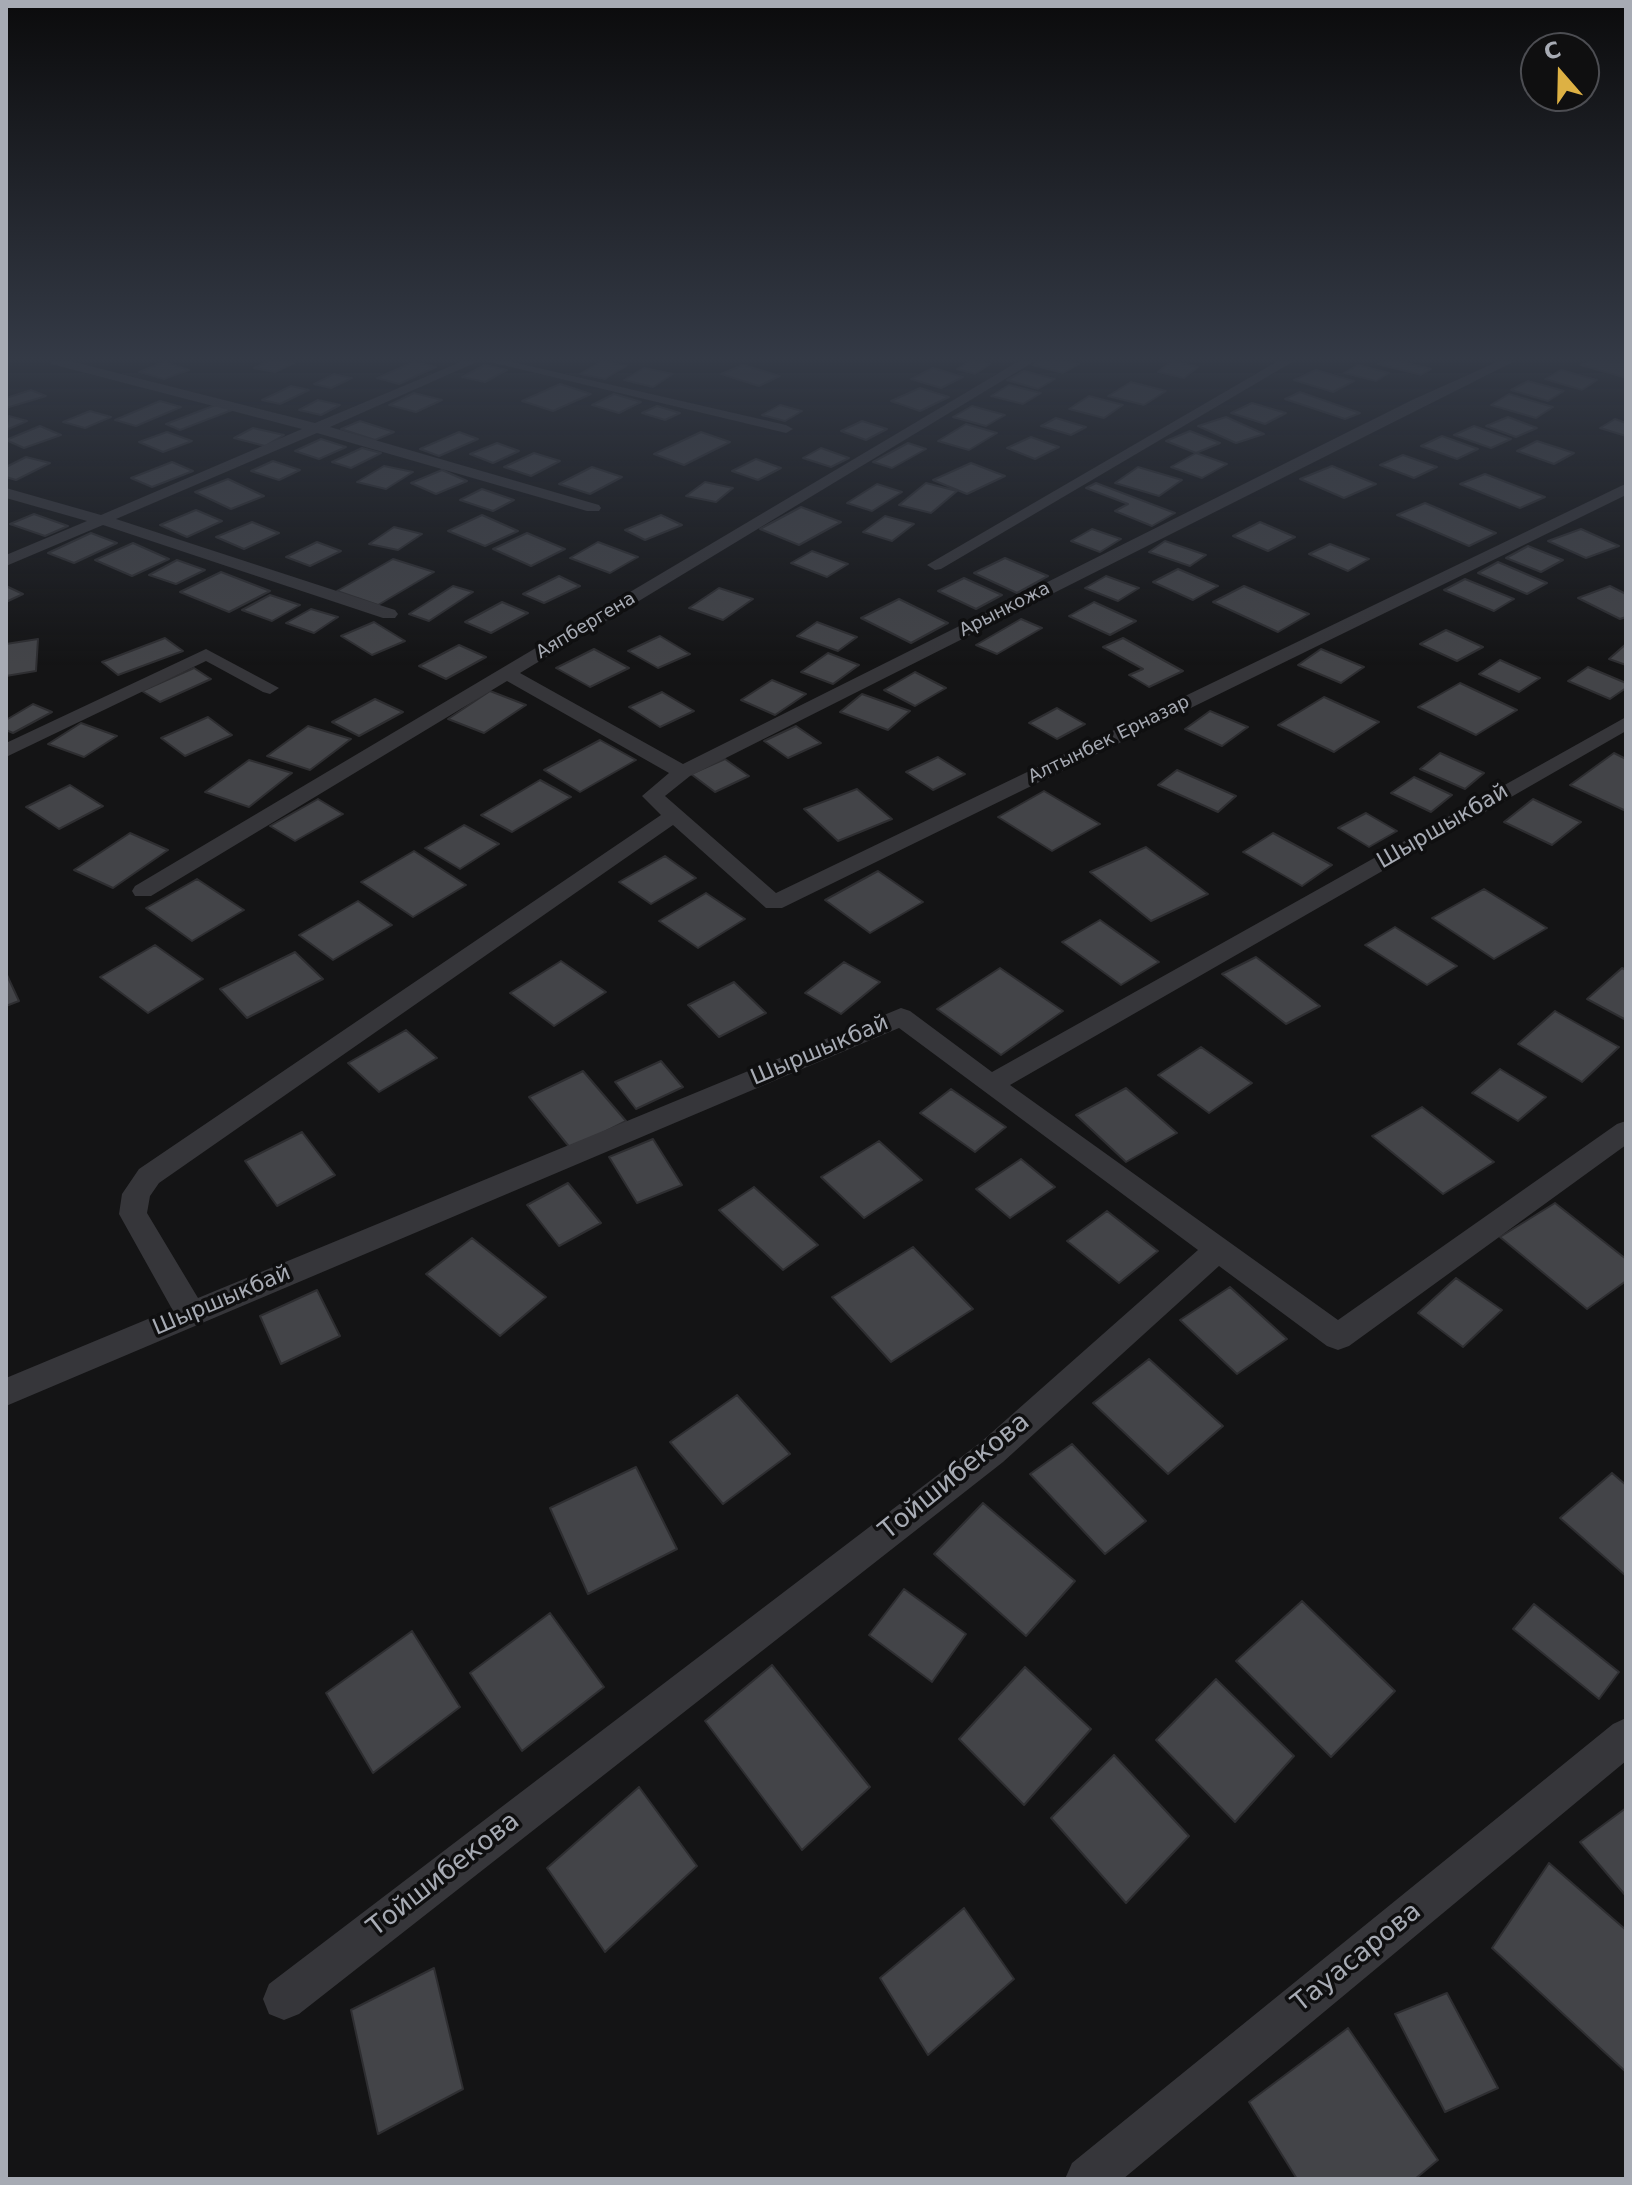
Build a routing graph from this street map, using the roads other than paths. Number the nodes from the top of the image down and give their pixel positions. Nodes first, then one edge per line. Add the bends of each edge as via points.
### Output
1 (235, 463) edge
2 (437, 463) edge
3 (857, 463) edge
4 (1111, 463) edge
5 (1298, 463) edge
6 (1626, 489) edge
7 (6, 493) edge
8 (593, 508) dead end
9 (102, 520) junction
10 (6, 561) edge
11 (935, 565) dead end
12 (389, 614) dead end
13 (506, 673) junction
14 (270, 688) dead end
15 (1626, 723) edge
16 (6, 751) edge
17 (683, 772) junction
18 (674, 815) junction
19 (143, 891) dead end
20 (991, 1084) junction
21 (1626, 1131) edge
22 (1218, 1249) junction
23 (191, 1314) junction
24 (6, 1392) edge
25 (1626, 1737) edge
26 (284, 1999) dead end
27 (1088, 2179) edge

1 - 9 street
2 - 8 street
3 - 13 street, Аяпбергена
4 - 11 street
5 - 17 street, Арынкожа
6 - 18 street, Алтынбек Ерназар via 774,903
7 - 9 street
9 - 10 street
9 - 12 street
13 - 17 street
13 - 19 street, Аяпбергена
14 - 16 street via 206,654
15 - 20 street, Шыршыкбай
17 - 18 street, Алтынбек Ерназар via 652,796
18 - 23 street via 149,1176 136,1194 133,1214
20 - 22 street
20 - 23 street, Шыршыкбай via 901,1017
21 - 22 street via 1338,1337
22 - 26 street, Тойшибекова via 992,1452
23 - 24 street, Шыршыкбай
25 - 27 street, Тауасарова

